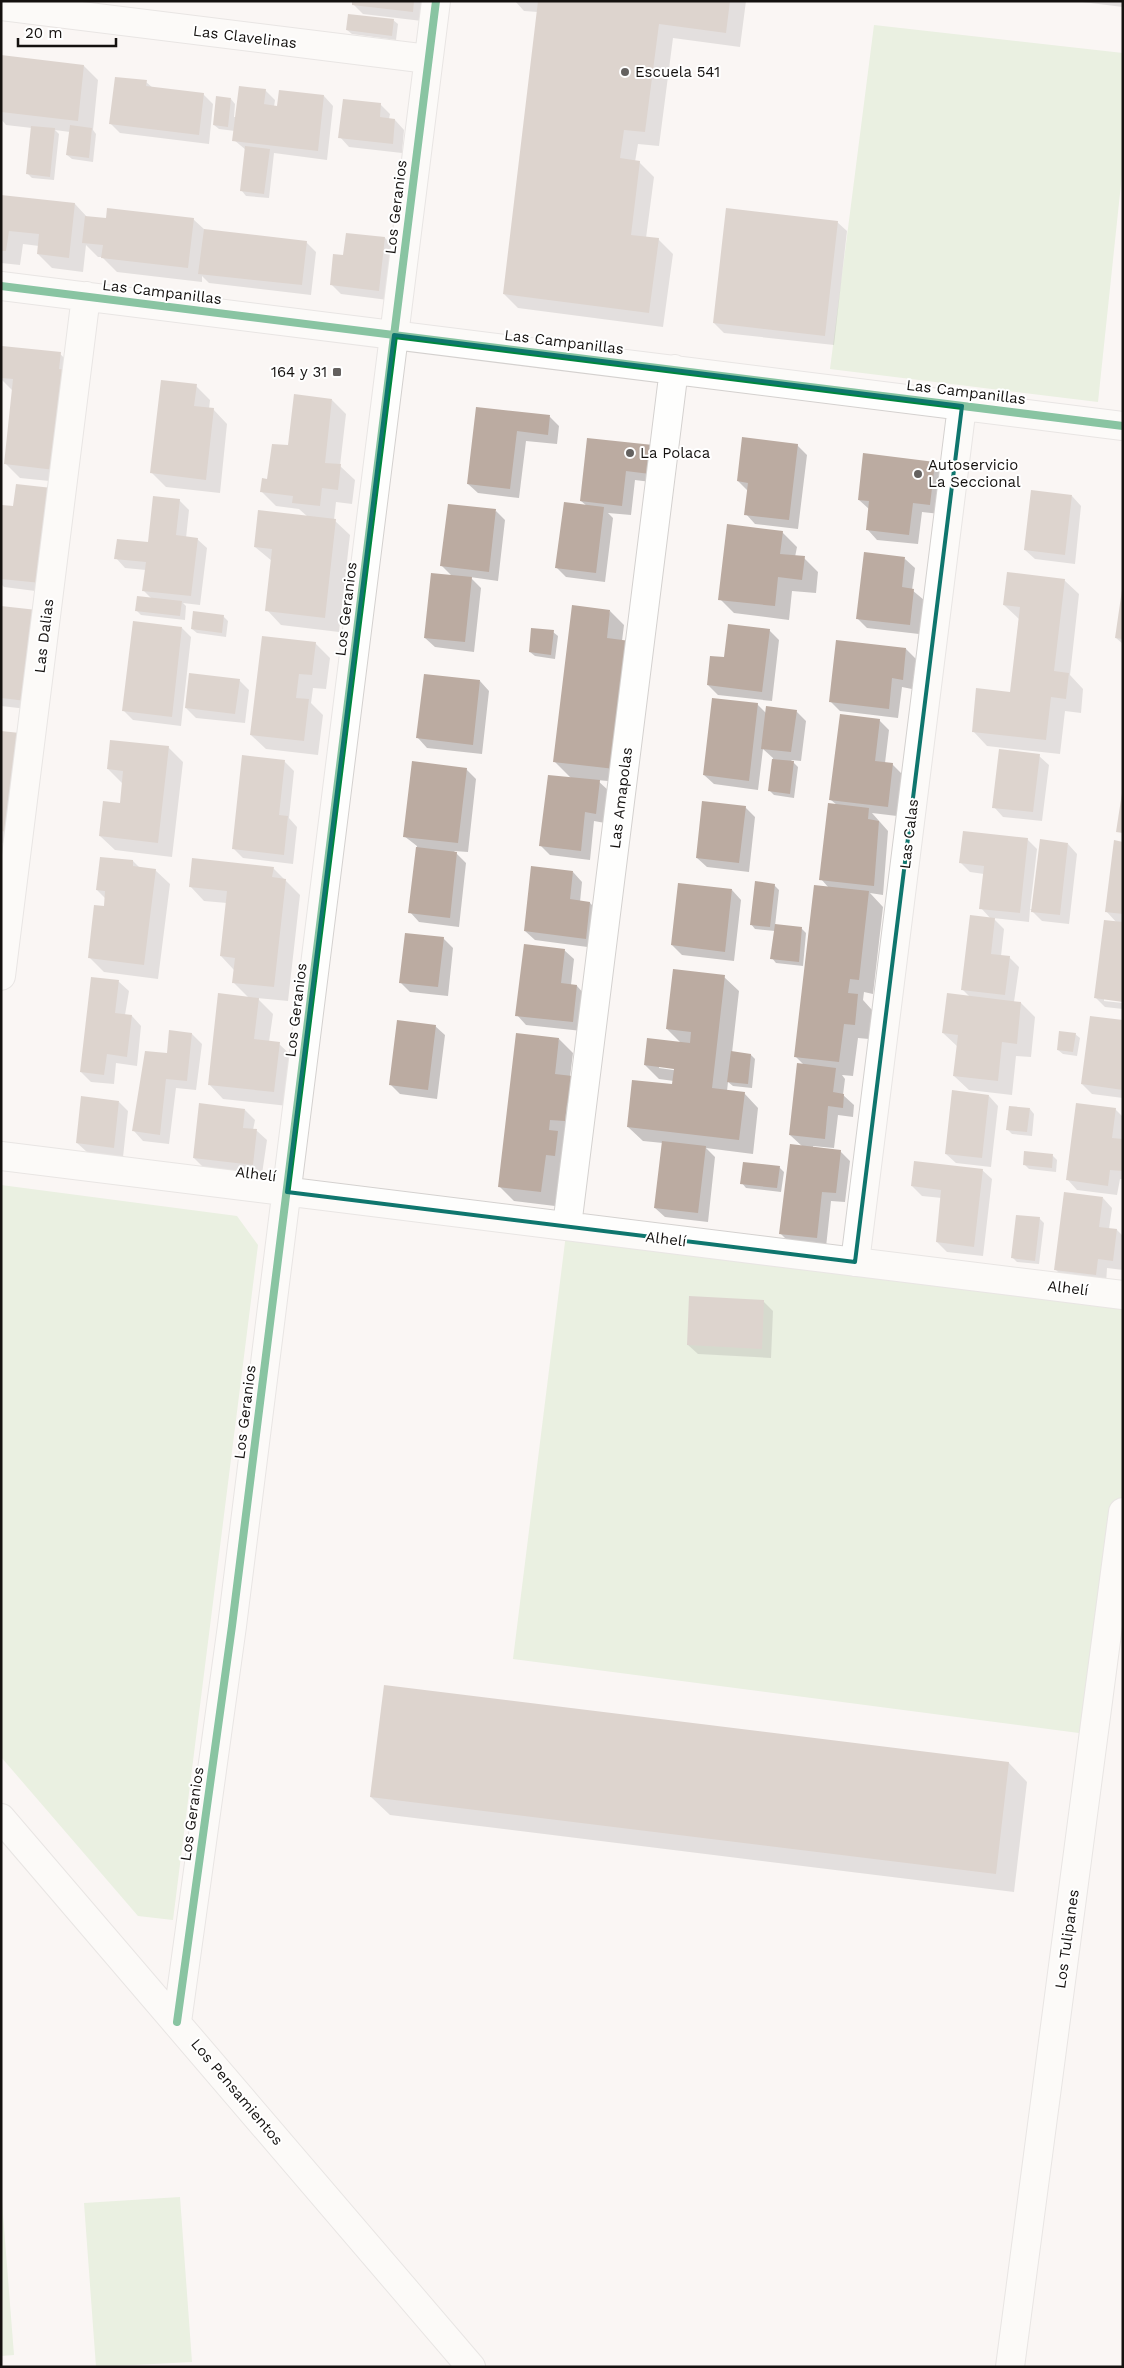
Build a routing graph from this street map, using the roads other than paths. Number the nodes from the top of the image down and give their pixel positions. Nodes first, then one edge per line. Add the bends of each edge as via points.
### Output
1 (436, 1) edge
2 (1, 6) edge
3 (428, 60) junction
4 (1, 286) edge
5 (86, 296) junction
6 (394, 335) junction
7 (674, 369) junction
8 (962, 406) junction
9 (1123, 426) edge
10 (1, 976) edge
11 (1, 1156) edge
12 (287, 1192) junction
13 (567, 1226) junction
14 (855, 1262) junction
15 (1123, 1295) edge
16 (1123, 1512) edge
17 (1, 1818) edge
18 (177, 2022) junction
19 (471, 2367) edge
20 (1010, 2367) edge

1 - 3 street, Los Geranios
2 - 3 street, Las Clavelinas
3 - 6 street, Los Geranios
4 - 5 street, Las Campanillas
5 - 6 street, Las Campanillas
5 - 10 street, Las Dalias
6 - 7 street, Las Campanillas
6 - 12 street, Los Geranios
7 - 8 street, Las Campanillas
7 - 13 street, Las Amapolas
8 - 9 street, Las Campanillas
8 - 14 street, Las Calas
11 - 12 street, Alhelí
12 - 13 street, Alhelí
12 - 18 street, Los Geranios
13 - 14 street, Alhelí
14 - 15 street, Alhelí
16 - 20 street, Los Tulipanes
17 - 18 street, Los Pensamientos
18 - 19 street, Los Pensamientos

